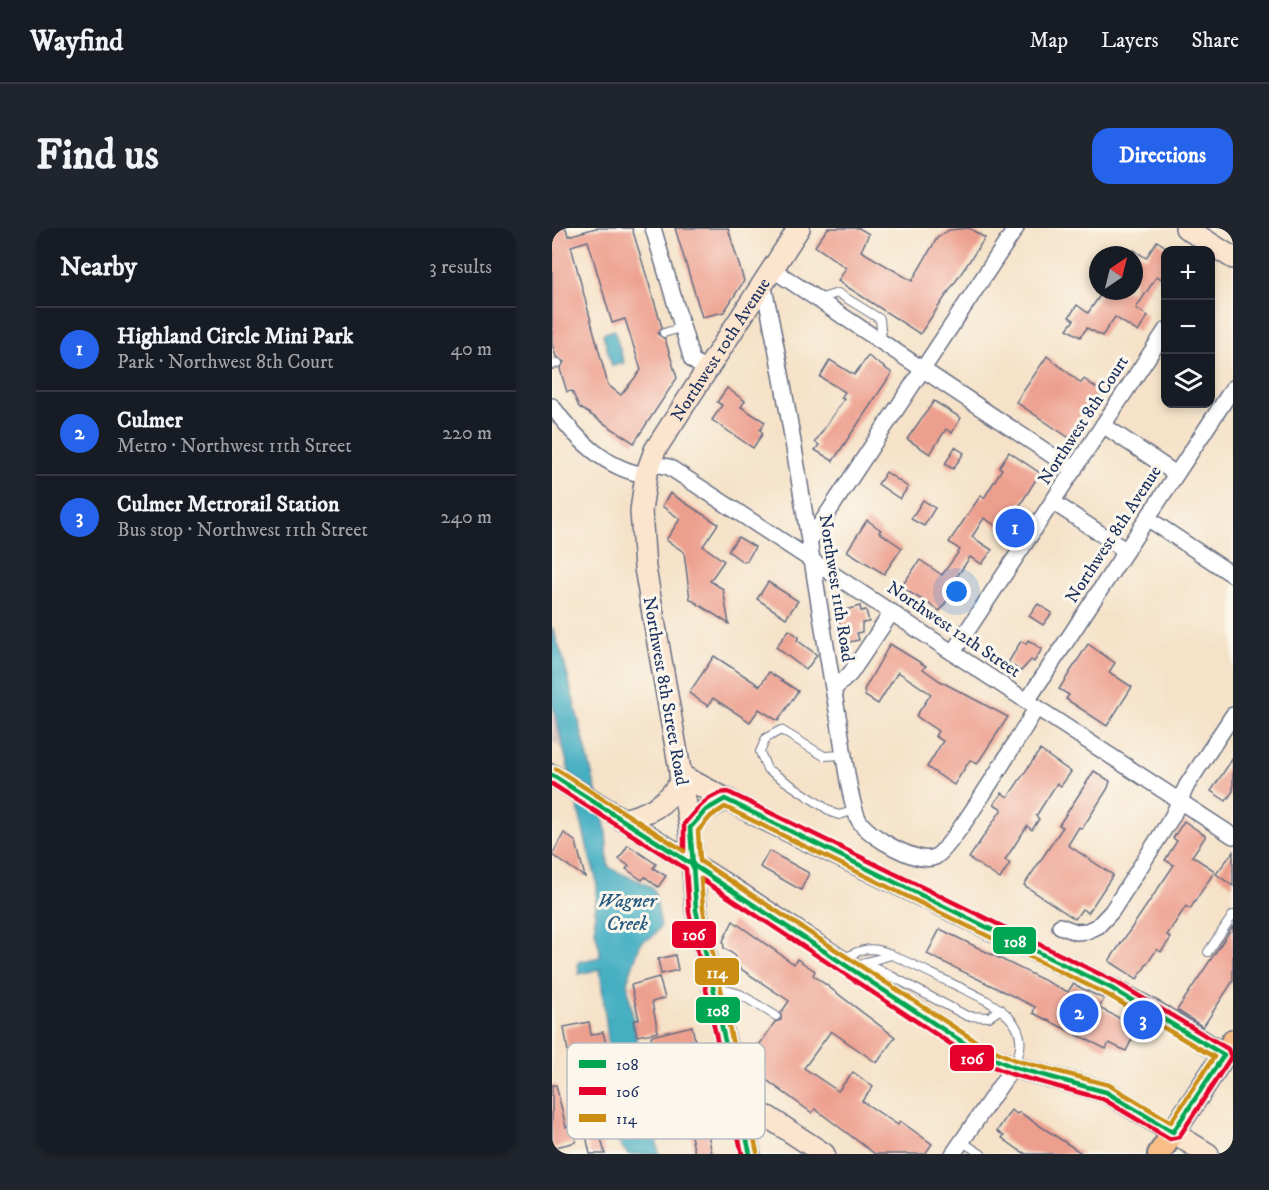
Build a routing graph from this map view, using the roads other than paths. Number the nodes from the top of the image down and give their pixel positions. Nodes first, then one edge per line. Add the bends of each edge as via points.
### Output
1 (653, 228) edge
2 (799, 228) edge
3 (1016, 228) edge
4 (1186, 228) edge
5 (1221, 256) edge
6 (767, 276) junction
7 (682, 327) junction
8 (664, 333) dead end
9 (1161, 338) edge
10 (706, 370) junction
11 (924, 370) junction
12 (1233, 388) edge
13 (552, 406) edge
14 (1104, 425) junction
15 (648, 469) junction
16 (1074, 470) junction
17 (1176, 474) junction
18 (1053, 502) junction
19 (1147, 518) junction
20 (810, 540) junction
21 (1125, 550) junction
22 (813, 561) junction
23 (1233, 574) edge
24 (892, 612) junction
25 (953, 652) junction
26 (834, 689) junction
27 (1032, 704) junction
28 (1233, 715) edge
29 (844, 755) junction
30 (681, 779) junction
31 (557, 780) edge
32 (724, 799) junction
33 (1180, 801) junction
34 (856, 810) junction
35 (613, 815) junction
36 (690, 828) junction
37 (1233, 836) edge
38 (927, 859) joint
39 (692, 865) junction
40 (1233, 915) edge
41 (1060, 926) dead end
42 (1208, 952) dead end
43 (892, 955) junction
44 (852, 964) junction
45 (712, 986) junction
46 (1001, 1010) junction
47 (777, 1016) dead end
48 (725, 1043) edge
49 (1228, 1048) edge
50 (1012, 1067) junction
51 (765, 1116) edge
52 (1173, 1132) junction
53 (747, 1139) edge
54 (957, 1148) edge
55 (750, 1154) edge
56 (824, 1154) edge
57 (981, 1154) edge
58 (1159, 1154) edge
59 (1208, 1154) edge

1 - 7 street
2 - 6 street, Northwest 10th Avenue
3 - 11 street
4 - 5 street
6 - 10 street, Northwest 10th Avenue
6 - 11 street via 818,300
6 - 20 street, Northwest 11th Road
7 - 8 lane
7 - 10 street via 692,360
9 - 14 street, Northwest 8th Court
10 - 15 street, Northwest 10th Avenue via 666,431
11 - 16 street
11 - 20 street
12 - 17 street, Northwest 8th Avenue
13 - 15 street, Northwest 12th Street via 576,435 624,470
14 - 16 street, Northwest 8th Court
14 - 17 street
15 - 22 street, Northwest 12th Street via 669,467
15 - 30 street, Northwest 8th Street Road via 641,511 642,549
16 - 18 street, Northwest 8th Court
17 - 19 street, Northwest 8th Avenue
18 - 21 street
18 - 25 street, Northwest 8th Court
19 - 21 street, Northwest 8th Avenue
19 - 23 street
20 - 22 street, Northwest 11th Road
21 - 27 street, Northwest 8th Avenue
22 - 24 street, Northwest 12th Street
22 - 26 street, Northwest 11th Road
24 - 25 street, Northwest 12th Street
24 - 26 street via 850,674
25 - 27 street, Northwest 12th Street
26 - 29 street, Northwest 11th Road
27 - 33 street, Northwest 12th Street
27 - 38 street, Northwest 8th Avenue via 951,840 936,856
28 - 33 street
29 - 34 street, Northwest 11th Road
29 - 34 lane via 824,756 781,730 766,738 760,752 767,769 832,813
30 - 32 street
30 - 35 street via 658,807 639,817
30 - 36 street, Northwest 8th Street Road
31 - 35 street
32 - 36 street via 706,810
32 - 49 street
33 - 37 street, Northwest 12th Street
33 - 41 street via 1106,919 1087,931
34 - 38 street, Northwest 11th Road via 860,821 882,841
35 - 39 street
36 - 39 street, Northwest 8th Street Road
39 - 44 street
39 - 45 street, Northwest 8th Street Road via 696,910
40 - 42 lane
43 - 44 lane
43 - 44 lane via 870,948 857,951
43 - 46 lane
44 - 46 lane via 883,973 967,1016 989,1017
44 - 50 street via 970,1048
45 - 47 lane via 740,994
45 - 48 street, Northwest 8th Street Road
46 - 50 lane via 1015,1024 1022,1042 1021,1054
49 - 52 main road
50 - 52 street via 1098,1089
50 - 54 street
51 - 56 street
52 - 58 main road
52 - 59 street
53 - 55 street, Northwest 8th Street Road
54 - 57 lane

